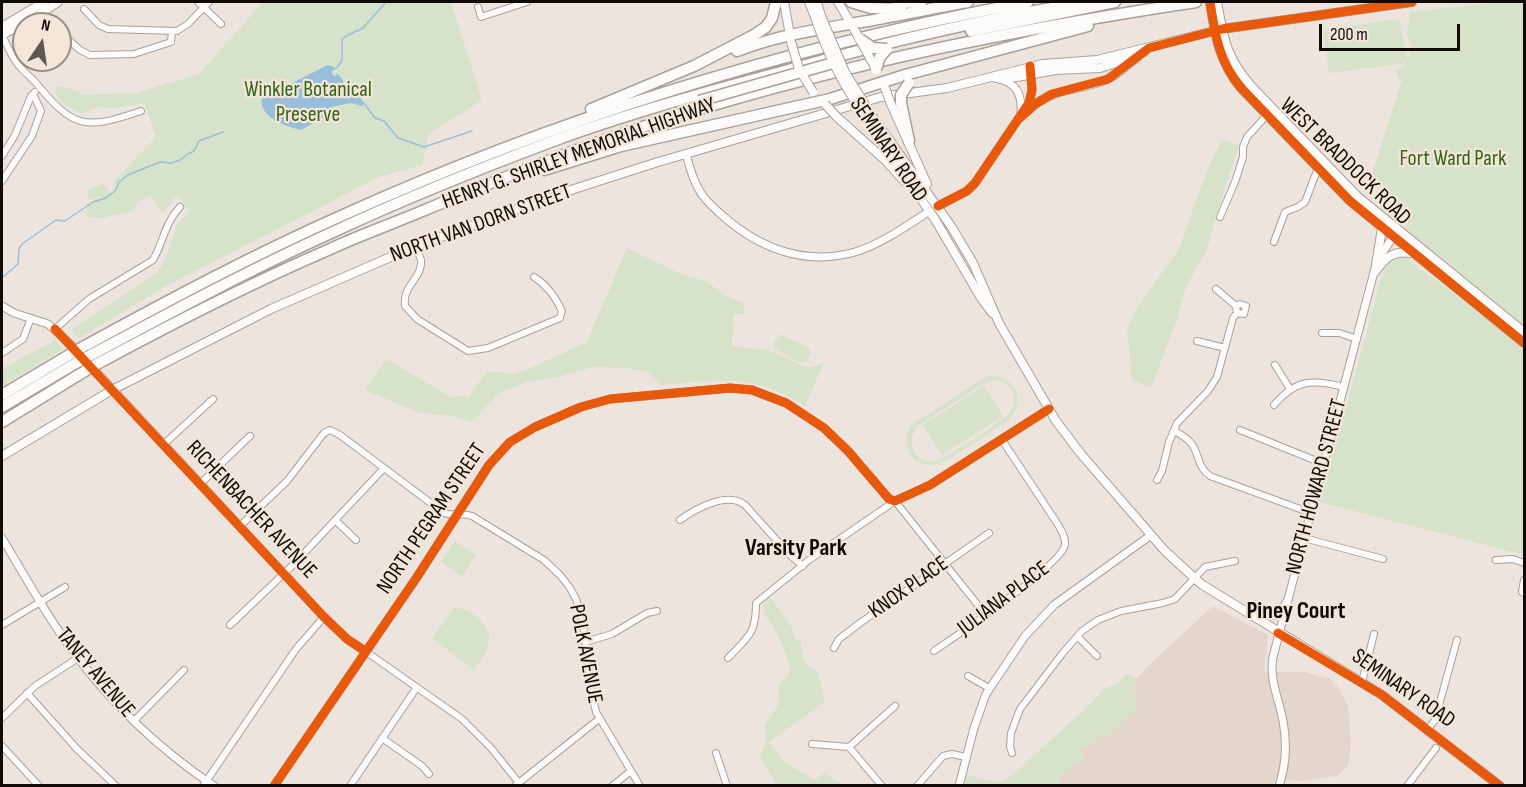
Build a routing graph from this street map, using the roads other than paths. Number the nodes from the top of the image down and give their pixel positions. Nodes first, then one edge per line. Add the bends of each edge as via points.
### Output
1 (44, 2) edge
2 (58, 2) edge
3 (198, 2) edge
4 (209, 2) edge
5 (527, 2) edge
6 (776, 2) edge
7 (784, 2) edge
8 (809, 2) edge
9 (817, 2) edge
10 (838, 2) edge
11 (851, 2) edge
12 (897, 2) edge
13 (921, 2) edge
14 (967, 2) edge
15 (1028, 2) edge
16 (1088, 2) edge
17 (1115, 2) edge
18 (1196, 2) edge
19 (1210, 2) edge
20 (1217, 2) edge
21 (1412, 2) edge
22 (478, 7) dead end
23 (203, 8) junction
24 (84, 9) dead end
25 (1142, 10) junction
26 (818, 16) junction
27 (221, 24) dead end
28 (2, 27) edge
29 (855, 30) junction
30 (1218, 30) junction
31 (172, 31) junction
32 (2, 35) edge
33 (1192, 36) junction
34 (790, 38) junction
35 (72, 43) edge
36 (1218, 46) junction
37 (1149, 48) junction
38 (887, 49) junction
39 (965, 59) junction
40 (836, 62) junction
41 (1100, 64) junction
42 (694, 66) junction
43 (876, 69) junction
44 (1031, 70) junction
45 (993, 78) junction
46 (1102, 81) junction
47 (884, 85) junction
48 (40, 87) junction
49 (33, 94) junction
50 (823, 102) junction
51 (896, 103) junction
52 (1030, 109) junction
53 (141, 111) dead end
54 (1270, 112) junction
55 (869, 116) junction
56 (1020, 118) junction
57 (909, 141) joint
58 (686, 154) junction
59 (2, 156) edge
60 (1317, 168) junction
61 (429, 178) junction
62 (2, 181) edge
63 (458, 197) junction
64 (938, 206) junction
65 (180, 207) dead end
66 (931, 214) junction
67 (1220, 217) dead end
68 (1382, 228) junction
69 (1395, 234) junction
70 (1274, 242) dead end
71 (416, 246) junction
72 (1414, 254) junction
73 (267, 263) junction
74 (1376, 268) junction
75 (534, 277) dead end
76 (1216, 289) dead end
77 (984, 296) junction
78 (2, 306) edge
79 (1236, 306) junction
80 (1237, 313) junction
81 (31, 318) junction
82 (55, 329) junction
83 (1322, 333) dead end
84 (1524, 333) edge
85 (1357, 339) junction
86 (1197, 341) dead end
87 (1524, 343) edge
88 (1226, 348) junction
89 (2, 353) edge
90 (90, 356) junction
91 (73, 359) junction
92 (1275, 365) dead end
93 (1344, 387) junction
94 (1290, 389) junction
95 (112, 390) junction
96 (2, 395) edge
97 (213, 399) dead end
98 (1274, 405) dead end
99 (2, 407) edge
100 (1049, 409) junction
101 (2, 422) edge
102 (1240, 430) dead end
103 (1174, 431) junction
104 (250, 436) dead end
105 (1002, 440) junction
106 (163, 445) junction
107 (2, 456) edge
108 (1324, 464) junction
109 (384, 468) junction
110 (1157, 480) dead end
111 (201, 483) junction
112 (895, 501) junction
113 (1311, 513) junction
114 (456, 516) junction
115 (335, 520) junction
116 (680, 520) dead end
117 (240, 526) junction
118 (989, 533) dead end
119 (1151, 535) junction
120 (1304, 537) junction
121 (2, 538) edge
122 (356, 540) dead end
123 (1383, 559) dead end
124 (1496, 560) dead end
125 (1235, 561) dead end
126 (1524, 563) edge
127 (945, 564) junction
128 (803, 567) junction
129 (284, 573) junction
130 (1194, 578) junction
131 (1524, 580) edge
132 (66, 587) dead end
133 (1524, 593) edge
134 (41, 602) junction
135 (1287, 602) junction
136 (1237, 607) junction
137 (657, 611) dead end
138 (985, 614) junction
139 (324, 618) junction
140 (2, 625) edge
141 (230, 625) dead end
142 (1278, 633) junction
143 (1374, 634) dead end
144 (1078, 637) junction
145 (1457, 640) dead end
146 (585, 642) junction
147 (834, 648) dead end
148 (365, 651) junction
149 (934, 651) dead end
150 (1097, 656) dead end
151 (78, 658) junction
152 (728, 658) dead end
153 (184, 670) dead end
154 (968, 676) dead end
155 (1362, 682) junction
156 (417, 687) junction
157 (989, 688) junction
158 (27, 693) junction
159 (895, 706) dead end
160 (2, 718) edge
161 (599, 718) junction
162 (134, 721) junction
163 (1428, 729) junction
164 (382, 738) junction
165 (812, 744) dead end
166 (2, 746) edge
167 (849, 747) junction
168 (1436, 748) dead end
169 (716, 753) dead end
170 (1012, 753) dead end
171 (966, 757) junction
172 (631, 771) junction
173 (429, 774) dead end
174 (205, 783) edge
175 (517, 784) edge
176 (39, 786) edge
177 (116, 786) edge
178 (214, 786) edge
179 (274, 786) edge
180 (350, 786) edge
181 (612, 786) edge
182 (640, 786) edge
183 (727, 786) edge
184 (882, 786) edge
185 (918, 786) edge
186 (959, 786) edge
187 (1280, 786) edge
188 (1407, 786) edge
189 (1500, 786) edge

1 - 28 main road
2 - 32 main road
3 - 23 street
4 - 23 street
5 - 22 street via 482,17
6 - 42 highway via 772,18 760,32
7 - 34 main road
8 - 26 main road, SEMINARY ROAD
9 - 26 main road, SEMINARY ROAD
10 - 29 main road
11 - 14 highway via 894,10
12 - 13 highway
14 - 29 highway
15 - 61 highway, HENRY G. SHIRLEY MEMORIAL HIGHWAY via 940,18 785,56 589,116
16 - 73 highway via 858,50 623,118 428,190
17 - 38 highway
18 - 25 highway, HENRY G. SHIRLEY MEMORIAL HIGHWAY
19 - 30 main road, WEST BRADDOCK ROAD
20 - 30 main road, WEST BRADDOCK ROAD
21 - 30 main road, NORTH VAN DORN STREET
23 - 27 street
23 - 31 street via 184,27
24 - 31 street via 108,30
25 - 39 highway via 1126,18
25 - 63 highway, HENRY G. SHIRLEY MEMORIAL HIGHWAY via 956,44 753,93 614,137
26 - 40 main road, SEMINARY ROAD, bridge
29 - 34 highway via 813,28
29 - 38 highway, bridge via 873,48
29 - 43 main road, bridge
30 - 33 main road, NORTH VAN DORN STREET
30 - 36 main road, WEST BRADDOCK ROAD
30 - 54 main road, WEST BRADDOCK ROAD via 1234,65
31 - 35 street via 171,42 134,54 90,55
32 - 48 street via 19,66
33 - 36 main road
33 - 37 main road, NORTH VAN DORN STREET
34 - 42 highway
34 - 50 main road, bridge via 799,69
36 - 54 main road, WEST BRADDOCK ROAD via 1232,77
37 - 41 main road, NORTH VAN DORN STREET
37 - 46 street
38 - 43 highway, bridge
39 - 47 highway
39 - 51 highway, bridge via 909,83
40 - 55 main road, SEMINARY ROAD, bridge via 850,96
40 - 73 highway, bridge via 614,128 481,176
41 - 44 main road, NORTH VAN DORN STREET via 1050,63
41 - 46 street
42 - 61 highway
43 - 47 main road
44 - 45 main road, NORTH VAN DORN STREET via 1005,72
44 - 52 street via 1036,90
44 - 56 street via 1032,95
45 - 56 street via 1017,89
45 - 58 main road, NORTH VAN DORN STREET via 881,97
46 - 52 street via 1059,91
47 - 50 highway
47 - 51 main road, bridge
48 - 49 street
48 - 53 street via 66,114 86,123 111,121
49 - 59 street
49 - 62 street via 41,111 32,136
50 - 63 highway via 621,146
50 - 66 main road, bridge via 886,161
51 - 57 highway
52 - 56 street
54 - 60 main road, WEST BRADDOCK ROAD
54 - 67 street via 1247,137 1235,182
54 - 69 main road, WEST BRADDOCK ROAD
55 - 64 main road, SEMINARY ROAD
55 - 66 main road, SEMINARY ROAD
56 - 64 street via 967,191
57 - 64 main road
58 - 66 street via 695,181 710,204 745,235 786,253 825,257 856,252
58 - 71 main road, NORTH VAN DORN STREET via 539,200
60 - 68 main road, WEST BRADDOCK ROAD
60 - 70 street via 1305,202 1286,212
61 - 90 highway, HENRY G. SHIRLEY MEMORIAL HIGHWAY via 308,231 170,299
63 - 90 highway, HENRY G. SHIRLEY MEMORIAL HIGHWAY via 330,249
64 - 77 main road, SEMINARY ROAD via 970,258
65 - 82 street via 169,219 153,260 89,299
66 - 77 main road, SEMINARY ROAD
68 - 69 main road, WEST BRADDOCK ROAD
68 - 74 main road
69 - 72 main road, WEST BRADDOCK ROAD
69 - 74 street, NORTH HOWARD STREET
69 - 84 main road, WEST BRADDOCK ROAD
71 - 75 street via 421,261 405,294 405,306 417,319 468,351 488,348 560,318 559,304 544,283
71 - 95 main road, NORTH VAN DORN STREET via 271,309
72 - 74 main road via 1398,252
72 - 87 main road, WEST BRADDOCK ROAD
73 - 90 highway
74 - 85 street, NORTH HOWARD STREET
76 - 79 street
77 - 100 main road, SEMINARY ROAD
78 - 81 street
79 - 80 street
79 - 80 street via 1244,304 1247,308 1244,314
80 - 88 street
81 - 82 street
81 - 89 street via 22,339
82 - 95 street, RICHENBACHER AVENUE
83 - 85 street
85 - 93 street, NORTH HOWARD STREET
86 - 88 street
88 - 103 street via 1213,384 1180,419
90 - 91 highway, HENRY G. SHIRLEY MEMORIAL HIGHWAY, bridge
90 - 101 highway, HENRY G. SHIRLEY MEMORIAL HIGHWAY, bridge via 85,371
91 - 96 highway, HENRY G. SHIRLEY MEMORIAL HIGHWAY
91 - 99 highway
92 - 94 street
93 - 94 street via 1316,381
93 - 108 street, NORTH HOWARD STREET
94 - 98 street
95 - 106 street, RICHENBACHER AVENUE
95 - 107 main road, NORTH VAN DORN STREET
97 - 106 street
100 - 105 street
100 - 119 main road, SEMINARY ROAD via 1080,453
102 - 108 street
103 - 110 street
103 - 113 street via 1194,446 1202,469 1210,476
104 - 111 street
105 - 112 street via 930,485
105 - 138 street, JULIANA PLACE via 1065,540 1055,560
106 - 111 street, RICHENBACHER AVENUE
108 - 113 street, NORTH HOWARD STREET
109 - 114 street, POLK AVENUE via 444,513
109 - 115 street
109 - 117 street, POLK AVENUE via 330,430 287,481
111 - 117 street, RICHENBACHER AVENUE
112 - 114 street, NORTH PEGRAM STREET via 831,434 800,412 761,393 720,388 610,399 535,427 500,452
112 - 127 street, NORTH PEGRAM STREET
112 - 128 street
113 - 120 street, NORTH HOWARD STREET
114 - 146 street, POLK AVENUE via 472,516 554,568 576,599
114 - 148 street, NORTH PEGRAM STREET
115 - 122 street
115 - 129 street
116 - 128 street via 701,508 737,500
117 - 129 street, RICHENBACHER AVENUE
118 - 127 street, KNOX PLACE
119 - 130 main road, SEMINARY ROAD
119 - 157 street via 1045,613
120 - 123 street
120 - 135 street, NORTH HOWARD STREET
121 - 134 street, TANEY AVENUE
124 - 126 street
125 - 130 street via 1205,567
127 - 138 street, NORTH PEGRAM STREET
127 - 147 street, KNOX PLACE via 838,639
128 - 152 street via 756,603 752,633
129 - 139 street, RICHENBACHER AVENUE
129 - 141 street
130 - 136 main road, SEMINARY ROAD
130 - 144 street via 1175,598 1113,614
131 - 133 street
132 - 134 street
134 - 140 street
134 - 151 street, TANEY AVENUE
135 - 136 main road via 1268,617
135 - 142 street, NORTH HOWARD STREET
136 - 142 main road, SEMINARY ROAD
137 - 146 street via 616,633
138 - 149 street, JULIANA PLACE
139 - 148 street, RICHENBACHER AVENUE
139 - 174 street via 296,649
142 - 155 main road, SEMINARY ROAD
142 - 187 street, NORTH HOWARD STREET via 1273,686 1286,739
143 - 155 street
144 - 150 street
144 - 170 street via 1020,709 1011,733
145 - 163 street via 1435,720
146 - 161 street, POLK AVENUE
148 - 156 street, RICHENBACHER AVENUE
148 - 179 street, NORTH PEGRAM STREET
151 - 158 street
151 - 162 street, TANEY AVENUE
153 - 162 street
154 - 157 street
155 - 163 main road, SEMINARY ROAD
156 - 164 street
156 - 175 street, RICHENBACHER AVENUE via 471,727
157 - 171 street
158 - 160 street
158 - 177 street
159 - 167 street
161 - 172 street, POLK AVENUE
161 - 175 street
162 - 174 street, TANEY AVENUE
163 - 189 main road, SEMINARY ROAD
164 - 173 street
164 - 180 street
165 - 167 street
166 - 176 street
167 - 184 street
168 - 188 street
169 - 183 street
171 - 185 street via 943,756
171 - 186 street
172 - 181 street
172 - 182 street, POLK AVENUE
174 - 178 street, TANEY AVENUE

